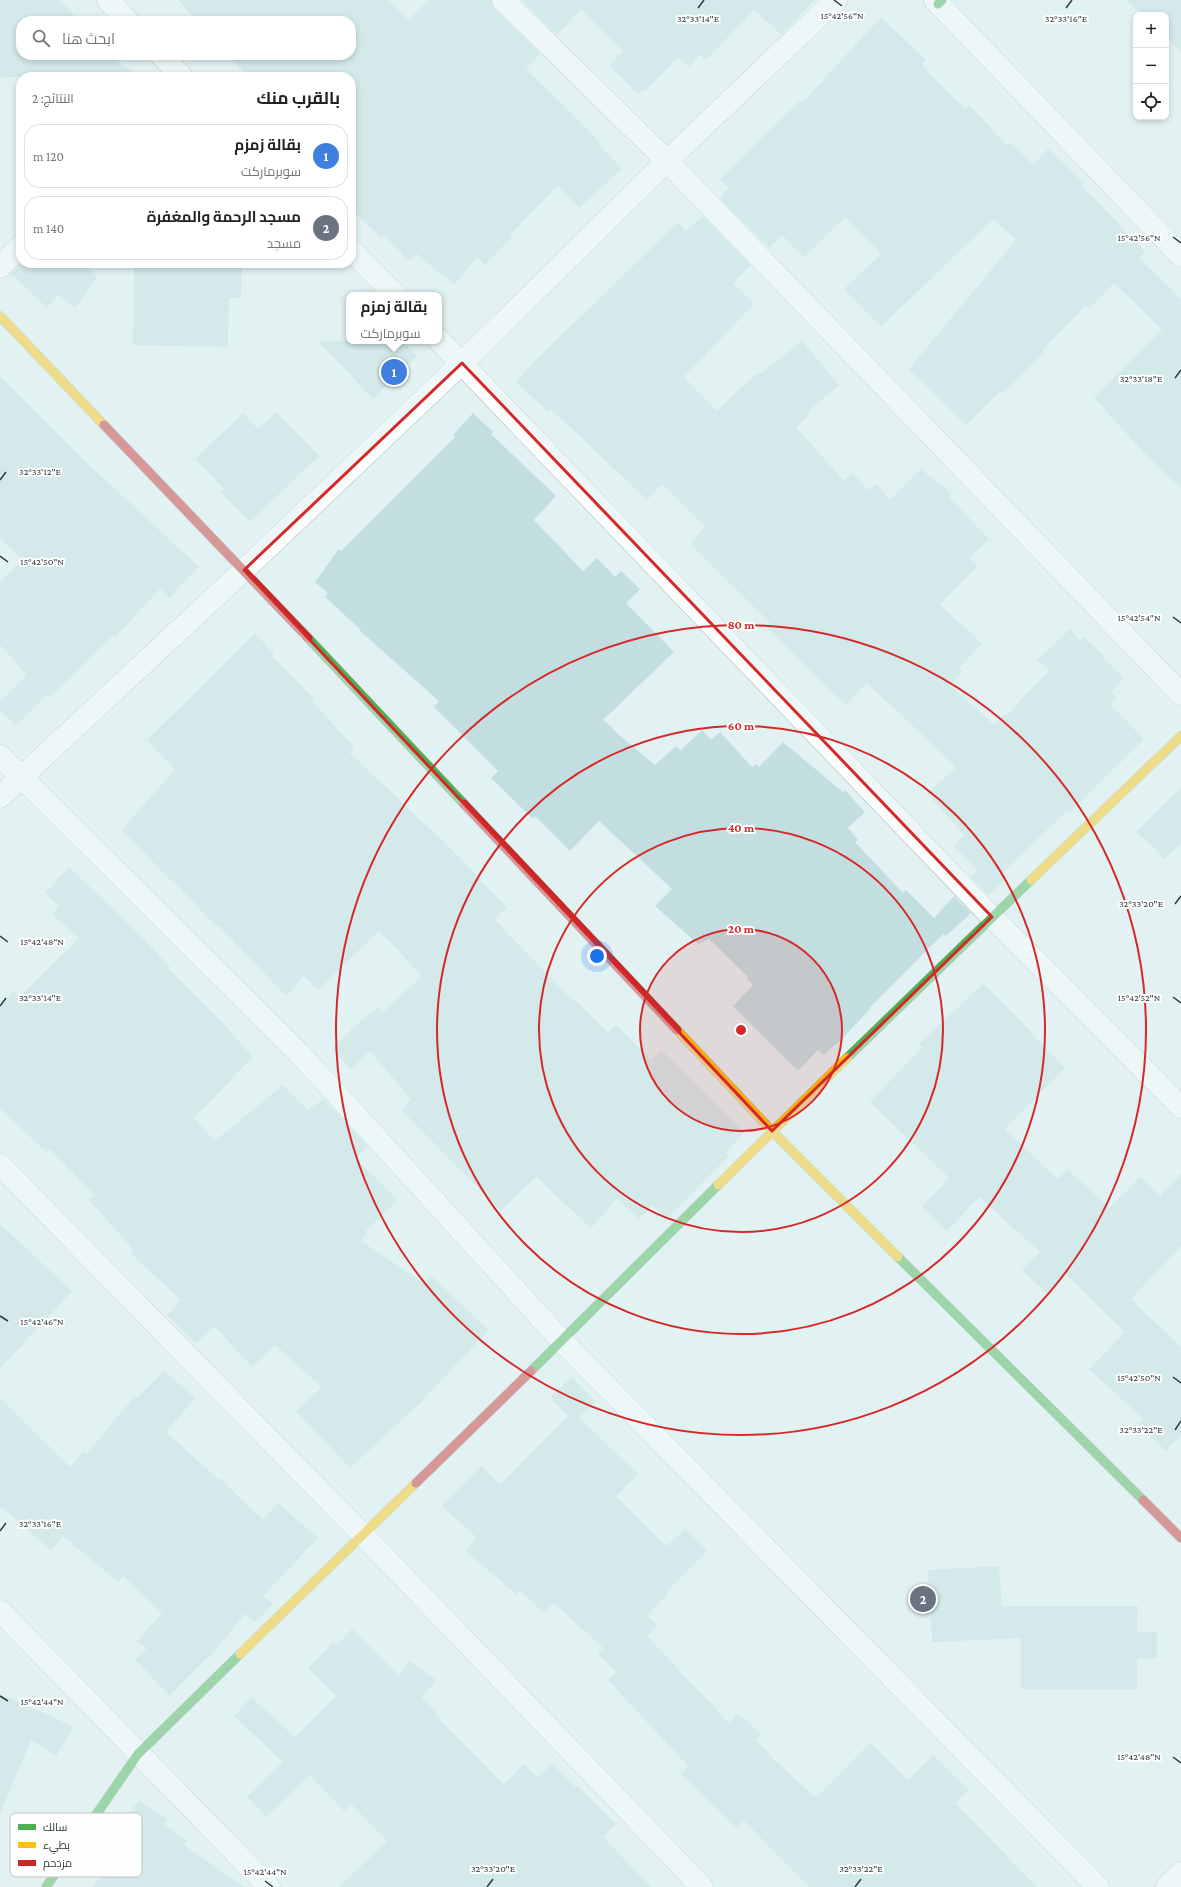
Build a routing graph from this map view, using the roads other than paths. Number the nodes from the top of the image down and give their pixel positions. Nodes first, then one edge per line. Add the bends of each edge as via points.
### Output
1 (108, 0) edge
2 (503, 0) edge
3 (836, 0) edge
4 (938, 1) edge
5 (123, 16) edge
6 (166, 60) edge
7 (177, 72) edge
8 (667, 161) junction
9 (16, 251) edge
10 (356, 255) edge
11 (1181, 256) edge
12 (0, 267) edge
13 (392, 292) edge
14 (0, 316) edge
15 (442, 343) edge
16 (462, 363) junction
17 (244, 570) junction
18 (1181, 694) edge
19 (1181, 736) edge
20 (0, 756) edge
21 (20, 777) junction
22 (0, 797) edge
23 (992, 917) junction
24 (1181, 1107) edge
25 (772, 1131) junction
26 (0, 1165) edge
27 (562, 1341) junction
28 (362, 1534) junction
29 (1181, 1538) edge
30 (0, 1611) edge
31 (138, 1754) junction
32 (97, 1813) edge
33 (1181, 1873) edge
34 (53, 1877) edge
35 (46, 1887) edge
36 (269, 1887) edge
37 (702, 1887) edge
38 (1098, 1887) edge
39 (1167, 1887) edge

1 - 5 street
2 - 8 street
3 - 8 street
4 - 11 street
6 - 7 street
8 - 16 street
8 - 18 street
9 - 12 street
10 - 13 street
14 - 17 street
15 - 16 street
16 - 17 street
16 - 23 street
17 - 21 street
17 - 25 street
19 - 23 street
20 - 21 street
21 - 22 street
21 - 27 street via 298,1053
23 - 24 street
23 - 25 street
25 - 27 street
25 - 29 street
26 - 28 street
27 - 28 street
27 - 38 street
28 - 31 street
28 - 37 street
30 - 31 street
31 - 32 street
31 - 36 street
33 - 39 street
34 - 35 street

